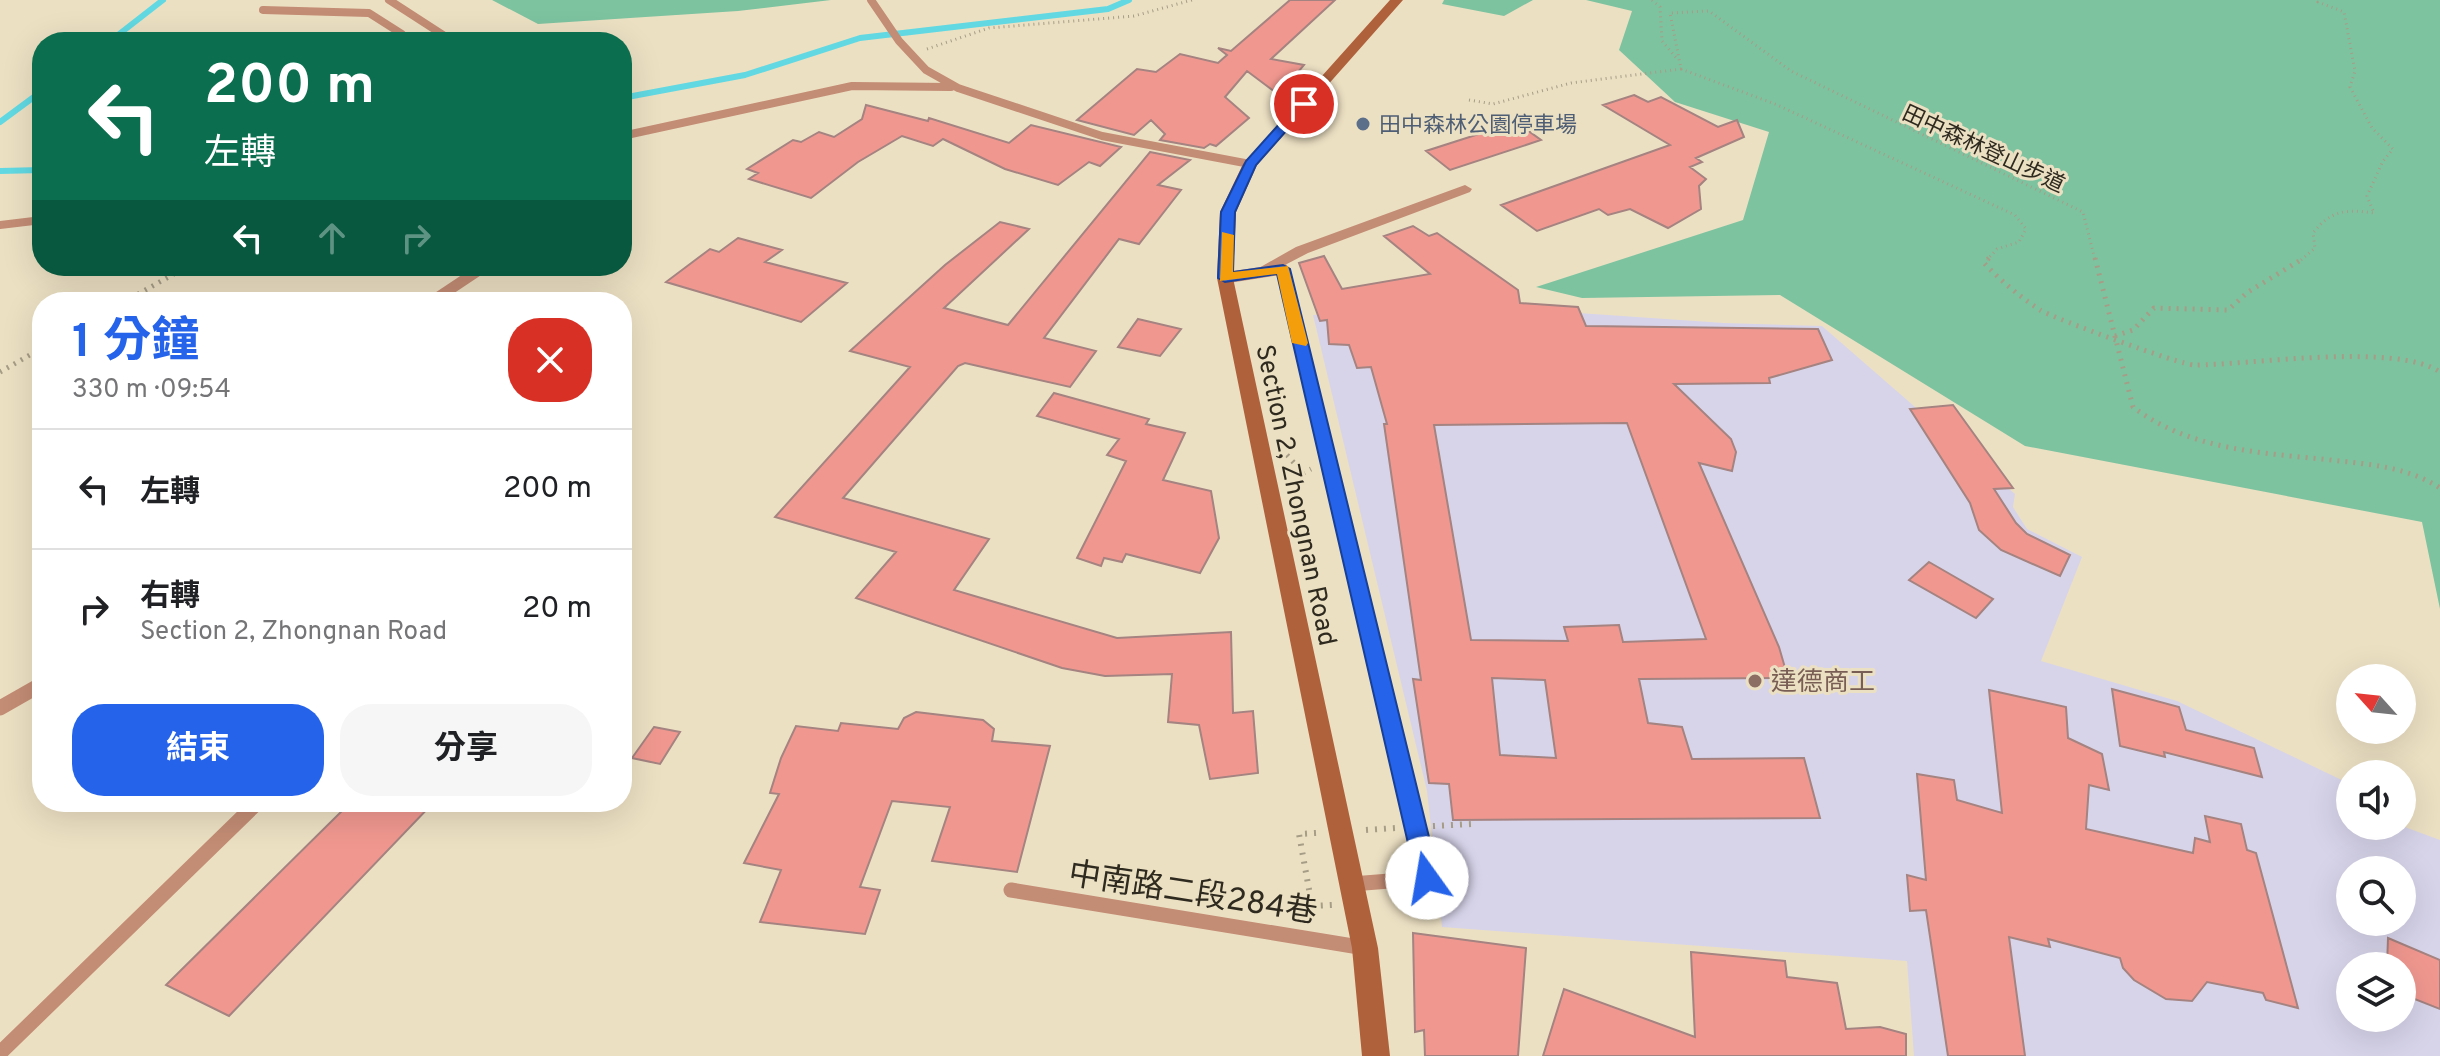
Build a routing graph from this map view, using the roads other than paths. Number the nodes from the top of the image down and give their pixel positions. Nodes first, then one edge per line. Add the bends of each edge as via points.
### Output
1 (389, 0) edge
2 (871, 0) edge
3 (1397, 0) edge
4 (263, 10) dead end
5 (399, 32) edge
6 (439, 32) edge
7 (958, 88) junction
8 (632, 134) edge
9 (1250, 164) junction
10 (1465, 189) dead end
11 (32, 221) edge
12 (0, 225) edge
13 (1258, 273) junction
14 (470, 276) edge
15 (1225, 278) junction
16 (446, 292) edge
17 (32, 690) edge
18 (0, 708) edge
19 (248, 812) edge
20 (1352, 884) junction
21 (1011, 890) dead end
22 (1365, 948) junction
23 (0, 1053) edge
24 (1376, 1056) edge

1 - 6 lane
2 - 7 lane via 926,70
3 - 9 main road, Section 2, Zhongnan Road
4 - 5 lane via 369,13
7 - 8 lane via 852,86
7 - 9 lane via 1102,136
9 - 15 main road, Section 2, Zhongnan Road via 1228,212
10 - 13 street via 1302,250
11 - 12 lane
13 - 15 lane
13 - 20 lane via 1283,269 1427,878
14 - 16 lane
15 - 20 main road, Section 2, Zhongnan Road
17 - 18 lane
19 - 23 lane
20 - 22 main road, Section 2, Zhongnan Road
21 - 22 lane, 中南路二段284巷
22 - 24 main road, Section 2, Zhongnan Road

